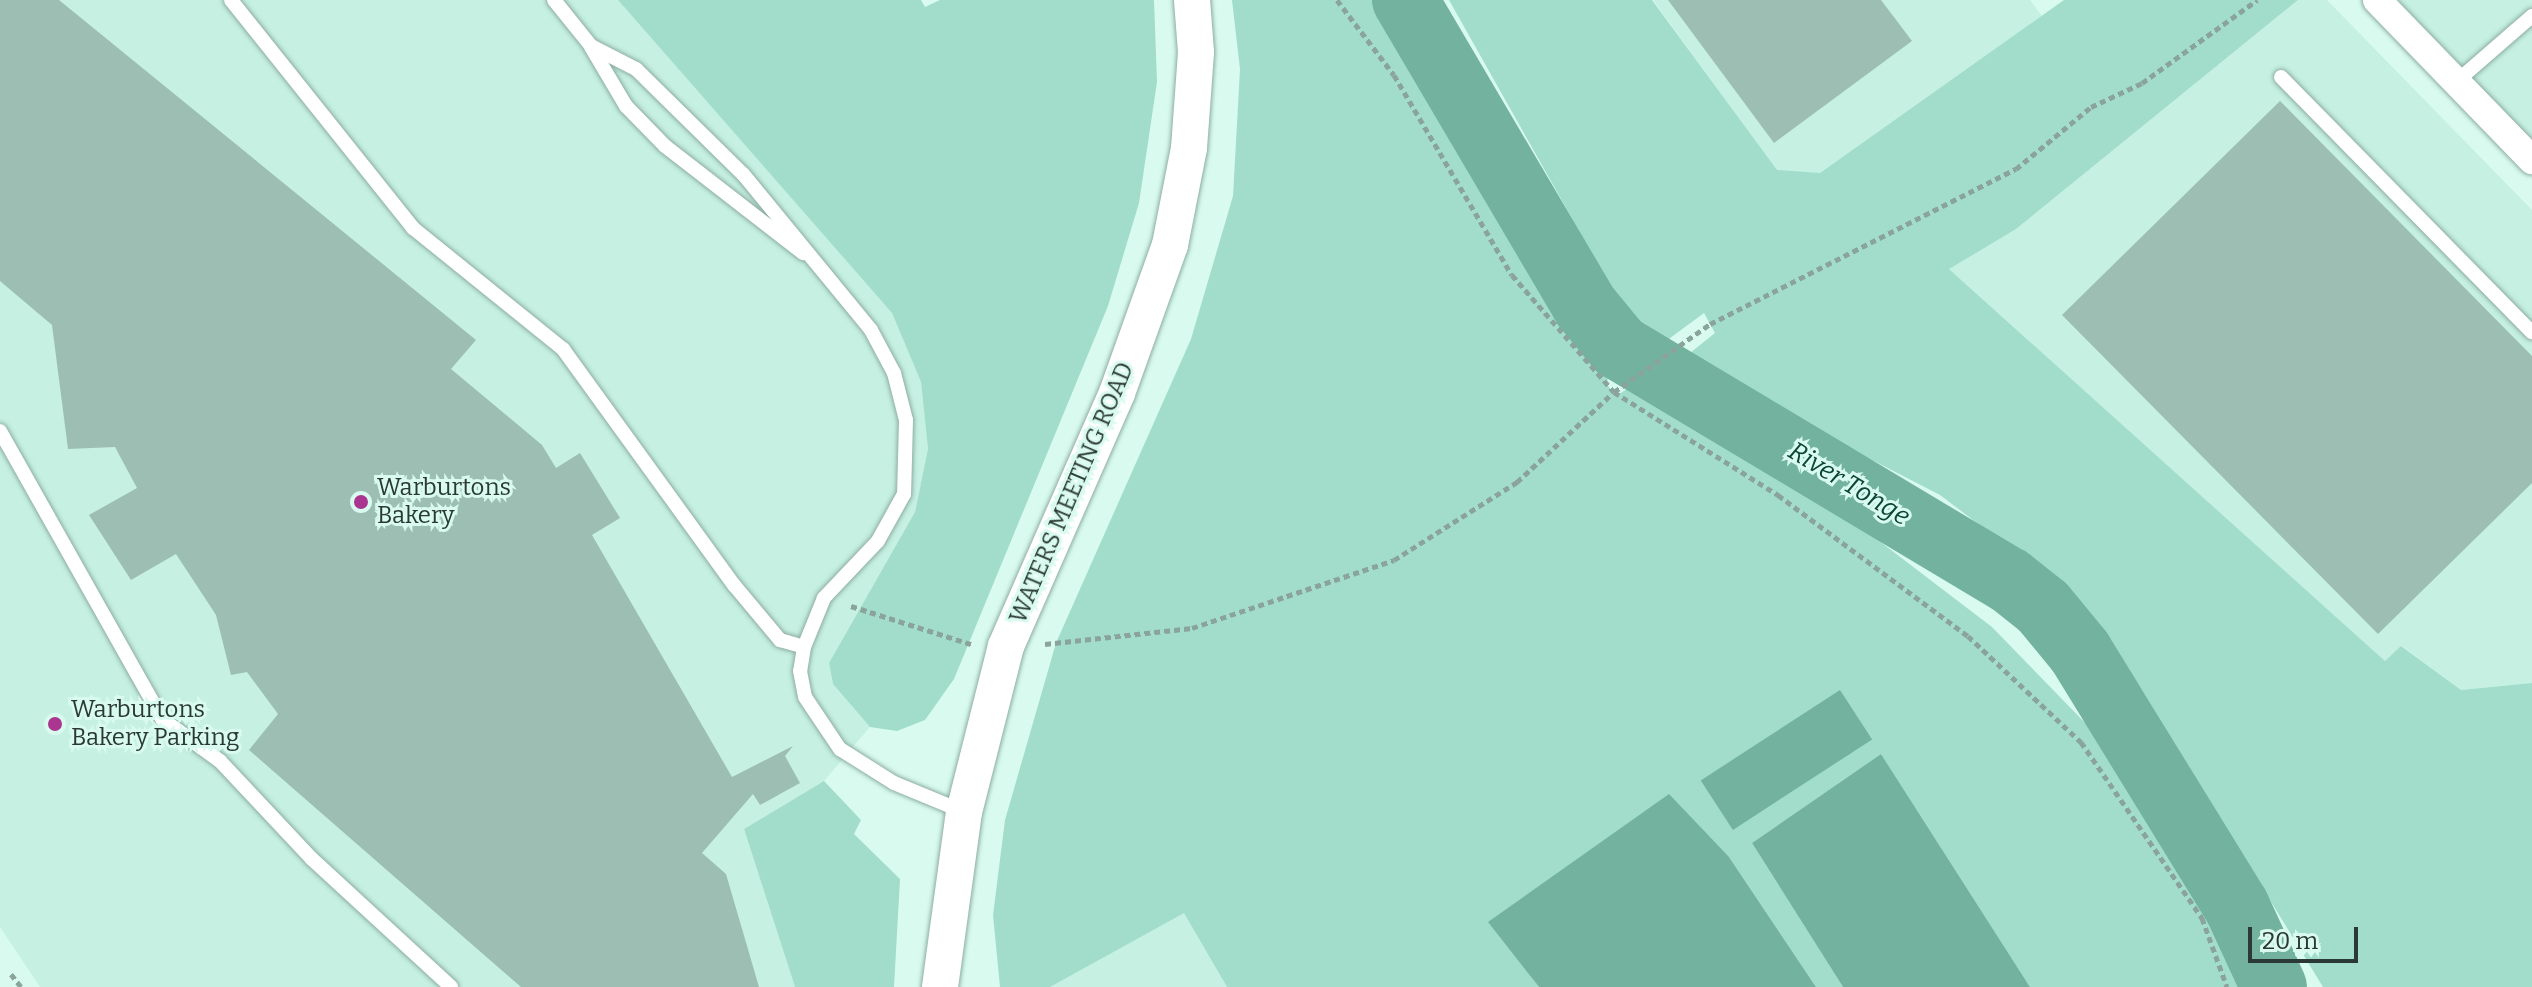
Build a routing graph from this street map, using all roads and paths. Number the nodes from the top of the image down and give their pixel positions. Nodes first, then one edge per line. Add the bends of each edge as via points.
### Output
1 (231, 0) edge
2 (554, 0) edge
3 (1192, 0) edge
4 (1337, 0) edge
5 (2257, 0) edge
6 (2377, 0) edge
7 (2532, 16) edge
8 (591, 46) junction
9 (2281, 77) dead end
10 (2456, 82) junction
11 (2532, 160) edge
12 (821, 266) junction
13 (2532, 332) edge
14 (1614, 392) junction
15 (0, 431) edge
16 (824, 598) junction
17 (990, 646) junction
18 (804, 647) junction
19 (964, 812) junction
20 (11, 974) dead end
21 (21, 987) edge
22 (451, 987) edge
23 (940, 987) edge
24 (2227, 987) edge

1 - 18 lane via 413,228 563,349 734,585 780,640
2 - 8 lane
3 - 17 street, WATERS MEETING ROAD via 1196,52 1189,148 1170,245 1117,393
4 - 14 path via 1394,75 1512,275
5 - 14 path via 2142,83 2091,107 2016,169 1710,324
6 - 10 street
7 - 10 lane
8 - 12 lane via 636,69 674,104
8 - 12 lane via 626,106 665,146
9 - 13 lane
10 - 11 street
12 - 16 lane via 884,351 906,420 904,494 894,517
14 - 17 path via 1517,482 1394,560 1192,628
14 - 24 path via 1778,495 1968,636 2081,742 2202,918
15 - 22 lane via 162,719 220,761 312,859
16 - 17 path
16 - 18 lane
17 - 19 street, WATERS MEETING ROAD
18 - 19 lane via 800,671 805,697 840,749 894,783
19 - 23 street, WATERS MEETING ROAD
20 - 21 path

